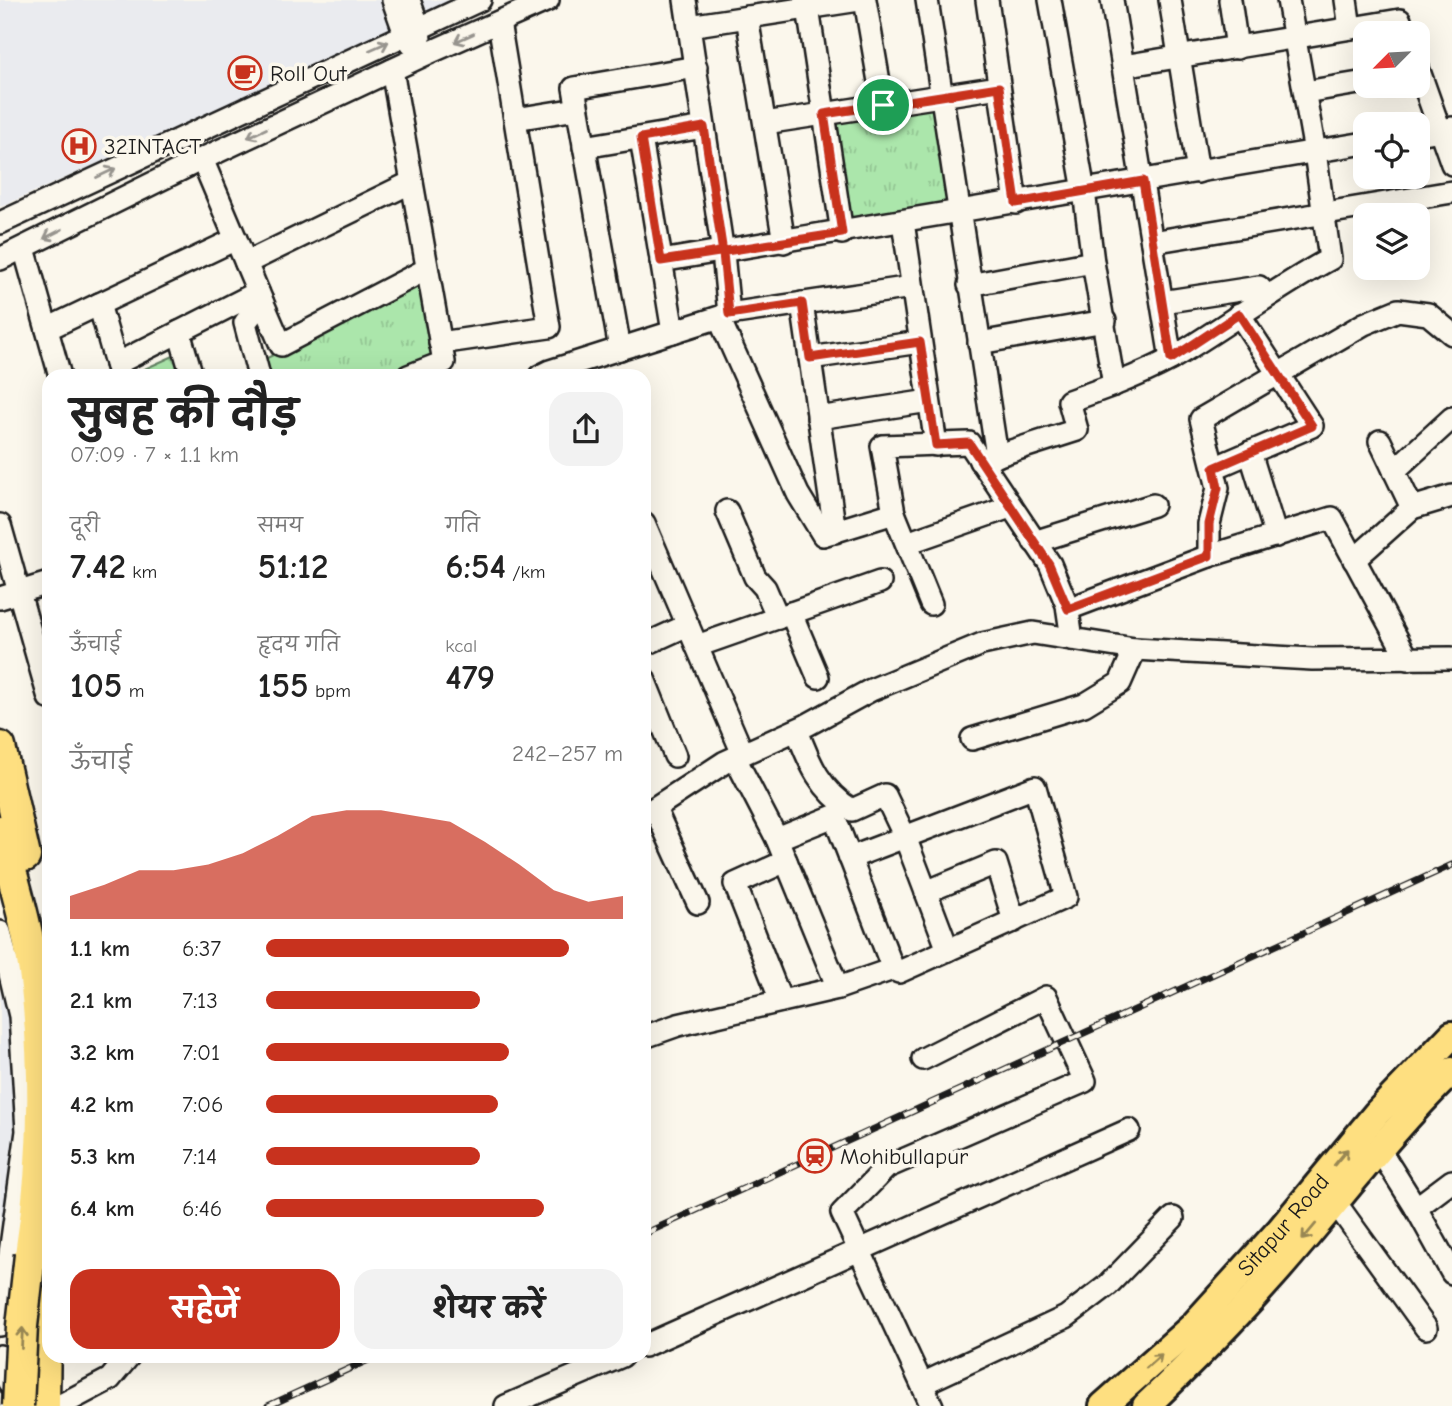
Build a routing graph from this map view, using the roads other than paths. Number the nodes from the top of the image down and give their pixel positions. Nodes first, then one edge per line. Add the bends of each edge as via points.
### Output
1 (393, 0) edge
2 (409, 0) edge
3 (480, 0) edge
4 (548, 0) edge
5 (685, 0) edge
6 (859, 0) edge
7 (865, 0) edge
8 (927, 0) edge
9 (987, 0) edge
10 (1050, 0) edge
11 (1112, 0) edge
12 (1170, 0) edge
13 (1230, 0) edge
14 (1288, 0) edge
15 (1346, 0) edge
16 (808, 8) junction
17 (747, 17) junction
18 (1400, 18) edge
19 (499, 22) junction
20 (689, 26) junction
21 (1350, 28) junction
22 (412, 31) junction
23 (1295, 38) junction
24 (1237, 48) junction
25 (422, 56) junction
26 (1180, 58) junction
27 (1123, 66) junction
28 (696, 67) junction
29 (392, 70) junction
30 (1353, 84) edge
31 (999, 87) junction
32 (1304, 92) junction
33 (941, 96) junction
34 (1430, 97) edge
35 (883, 105) junction
36 (577, 108) junction
37 (824, 114) junction
38 (515, 119) junction
39 (765, 123) junction
40 (704, 127) junction
41 (1446, 130) edge
42 (641, 138) junction
43 (1353, 145) edge
44 (584, 147) junction
45 (1315, 152) junction
46 (202, 159) junction
47 (1452, 164) edge
48 (1198, 172) junction
49 (1143, 181) junction
50 (412, 182) junction
51 (1084, 191) junction
52 (1452, 192) edge
53 (1016, 203) junction
54 (958, 213) junction
55 (1324, 213) junction
56 (903, 222) junction
57 (0, 223) edge
58 (842, 233) junction
59 (236, 239) junction
60 (784, 242) junction
61 (1152, 242) junction
62 (24, 248) junction
63 (723, 253) junction
64 (0, 259) edge
65 (661, 261) junction
66 (1093, 261) junction
67 (246, 263) junction
68 (427, 269) junction
69 (969, 285) junction
70 (912, 287) junction
71 (1267, 296) junction
72 (260, 297) junction
73 (1162, 302) junction
74 (802, 303) junction
75 (99, 304) junction
76 (1239, 314) junction
77 (724, 316) junction
78 (1105, 321) junction
79 (47, 329) junction
80 (179, 332) junction
81 (673, 332) junction
82 (1452, 334) edge
83 (920, 342) junction
84 (979, 343) junction
85 (620, 349) junction
86 (442, 352) junction
87 (810, 358) junction
88 (1171, 359) junction
89 (589, 368) edge
90 (58, 369) edge
91 (117, 369) edge
92 (119, 369) edge
93 (190, 369) edge
94 (258, 369) edge
95 (418, 369) edge
96 (1278, 374) junction
97 (1114, 385) junction
98 (929, 401) junction
99 (818, 418) junction
100 (1452, 418) edge
101 (1380, 441) dead end
102 (936, 445) junction
103 (1250, 452) junction
104 (988, 459) junction
105 (1214, 468) junction
106 (1394, 471) junction
107 (1452, 496) edge
108 (1153, 505) dead end
109 (1010, 507) junction
110 (1412, 508) junction
111 (727, 511) dead end
112 (894, 513) junction
113 (0, 525) edge
114 (835, 532) junction
115 (1276, 536) junction
116 (651, 539) edge
117 (1034, 542) junction
118 (907, 543) junction
119 (1209, 556) junction
120 (1354, 560) junction
121 (880, 582) dead end
122 (42, 585) edge
123 (9, 595) edge
124 (931, 604) dead end
125 (1068, 609) junction
126 (785, 615) junction
127 (688, 625) junction
128 (1072, 639) junction
129 (651, 642) edge
130 (697, 646) junction
131 (1135, 649) junction
132 (1408, 659) junction
133 (1452, 659) edge
134 (818, 677) dead end
135 (42, 680) edge
136 (651, 696) edge
137 (797, 730) junction
138 (972, 739) dead end
139 (0, 747) edge
140 (675, 756) dead end
141 (739, 756) junction
142 (651, 811) edge
143 (651, 816) edge
144 (0, 831) edge
145 (905, 837) junction
146 (777, 839) junction
147 (850, 858) junction
148 (786, 861) junction
149 (926, 892) junction
150 (698, 903) dead end
151 (1014, 921) junction
152 (42, 928) edge
153 (0, 932) edge
154 (948, 950) junction
155 (893, 969) junction
156 (4, 972) edge
157 (838, 988) junction
158 (781, 1001) junction
159 (8, 1002) edge
160 (651, 1035) edge
161 (1452, 1035) edge
162 (923, 1059) dead end
163 (1452, 1071) edge
164 (42, 1109) edge
165 (1129, 1130) dead end
166 (42, 1143) edge
167 (1379, 1149) junction
168 (1452, 1181) edge
169 (1335, 1202) junction
170 (1416, 1208) junction
171 (1173, 1218) dead end
172 (860, 1252) junction
173 (1452, 1273) edge
174 (0, 1325) edge
175 (1426, 1328) dead end
176 (651, 1343) edge
177 (0, 1356) edge
178 (45, 1363) edge
179 (123, 1363) edge
180 (606, 1363) edge
181 (922, 1384) junction
182 (18, 1406) edge
183 (32, 1406) edge
184 (44, 1406) edge
185 (59, 1406) edge
186 (506, 1406) edge
187 (932, 1406) edge
188 (1103, 1406) edge
189 (1146, 1406) edge

1 - 22 street
2 - 22 street
3 - 22 street
4 - 19 street
5 - 20 street
6 - 16 street
7 - 35 street
8 - 33 street
9 - 31 street
10 - 51 street
11 - 27 street
12 - 26 street
13 - 24 street
14 - 23 street
15 - 21 street
16 - 17 street
16 - 37 street
17 - 20 street
17 - 39 street
18 - 21 street
19 -> 25 street
19 - 38 street
20 - 28 street
21 - 23 street
22 - 25 street
57 -> 22 street
23 - 24 street
23 - 32 street
24 - 26 street
25 - 29 street
26 - 27 street
26 - 48 street
27 - 49 street
28 - 36 street via 574,88
28 - 40 street
29 -> 46 street
29 - 50 street
30 - 32 street
31 - 33 street
31 - 53 street
32 - 45 street
33 - 35 street
33 - 54 street
34 - 41 street
35 - 37 street
36 - 38 street
36 - 44 street
37 - 39 street
37 - 58 street
38 - 86 street via 549,327
39 - 60 street
40 - 42 street
40 - 63 street
41 - 47 street
42 - 44 street
42 - 65 street
43 - 45 street
44 - 85 street
45 - 48 street
45 - 55 street
46 - 59 street
46 -> 62 street
48 - 49 street
49 - 51 street
49 - 61 street
50 - 67 street
50 - 68 street
51 - 53 street
51 - 66 street
52 - 55 street
53 - 54 street
54 - 56 street
54 - 69 street
55 - 61 street
55 - 71 street via 1330,259
56 - 58 street
56 - 70 street
58 - 60 street
59 - 67 street
59 - 75 street
60 - 63 street
61 - 73 street
62 - 64 street
62 - 79 street
63 - 65 street
63 - 77 street
65 - 81 street
66 - 69 street
66 - 78 street
67 - 72 street
68 - 72 street via 281,345
68 - 86 street
69 - 84 street
70 - 74 street
70 - 83 street
71 - 73 street via 1259,287
71 - 76 street
72 - 80 street
72 - 94 street via 245,323
73 - 88 street
74 - 77 street
74 - 87 street
75 - 79 street
75 - 91 street
76 - 88 street
76 - 96 street
77 - 81 street
77 - 114 street via 797,494 823,536
78 - 84 street
78 - 97 street
79 - 90 street
80 - 92 street
80 - 93 street
81 - 85 street
82 - 96 street via 1428,314 1398,310 1364,324
83 - 87 street
83 - 98 street
84 - 104 street
85 - 89 street
86 - 95 street
87 - 99 street
88 - 97 street
96 - 103 street via 1312,426
96 - 105 street via 1202,419
97 - 104 street via 1069,401 1077,430
98 - 99 street
98 - 102 street
99 - 114 street
100 - 106 street
101 - 106 street
102 - 104 street via 969,443
102 - 112 street via 882,446
103 - 105 street
103 - 115 street
104 - 109 street
105 - 119 street via 1218,488 1209,524
106 - 110 street
107 - 110 street
108 - 117 street
109 - 117 street
109 - 118 street
110 - 120 street
111 - 126 street via 755,577
112 - 114 street
112 - 118 street
113 - 123 street
115 - 119 street
115 - 120 street via 1332,518
116 - 127 street
117 - 125 street
118 - 124 street
119 - 125 street
120 - 132 street
121 - 126 street
122 - 123 street
123 - 135 street
125 - 128 street
126 - 130 street
126 - 134 street
127 - 129 street
127 - 130 street
128 - 131 street
128 - 137 street via 1033,633 982,644 871,690
130 - 141 street
131 - 132 street via 1312,659
131 - 138 street via 1120,683 1084,705
132 - 133 street
136 - 140 street
137 - 141 street
137 - 145 street via 820,783 836,800 852,810 885,795
139 - 152 highway
141 - 142 street
141 - 146 street
143 - 150 street
164 -> 144 highway, bridge via 36,986
145 - 147 street
145 - 149 street
145 - 151 street via 1035,788 1066,897
146 - 147 street via 834,816
146 - 148 street
147 - 155 street
148 - 157 street
148 - 158 street via 735,884
149 - 151 street via 996,863
149 - 154 street
151 - 154 street
153 - 156 street
154 - 155 street via 899,972
155 - 157 street
156 - 159 street
157 - 158 street
158 - 160 street
159 - 174 street via 20,1016 27,1131
188 -> 161 main road, Sitapur Road via 1192,1327 1377,1113
162 - 172 street via 1046,997 1086,1081 887,1167 842,1213
163 - 167 main road, Sitapur Road
165 - 172 street
182 -> 166 highway, bridge
167 - 169 main road, Sitapur Road
167 - 170 street
168 - 170 street
169 - 175 street
169 -> 189 main road, Sitapur Road via 1208,1347
170 - 173 street
171 - 181 street via 1108,1285 1066,1317
172 - 176 street
172 - 181 street
177 - 183 street via 11,1387
178 - 184 highway
179 - 185 street via 110,1379
180 - 186 street
181 - 187 street

